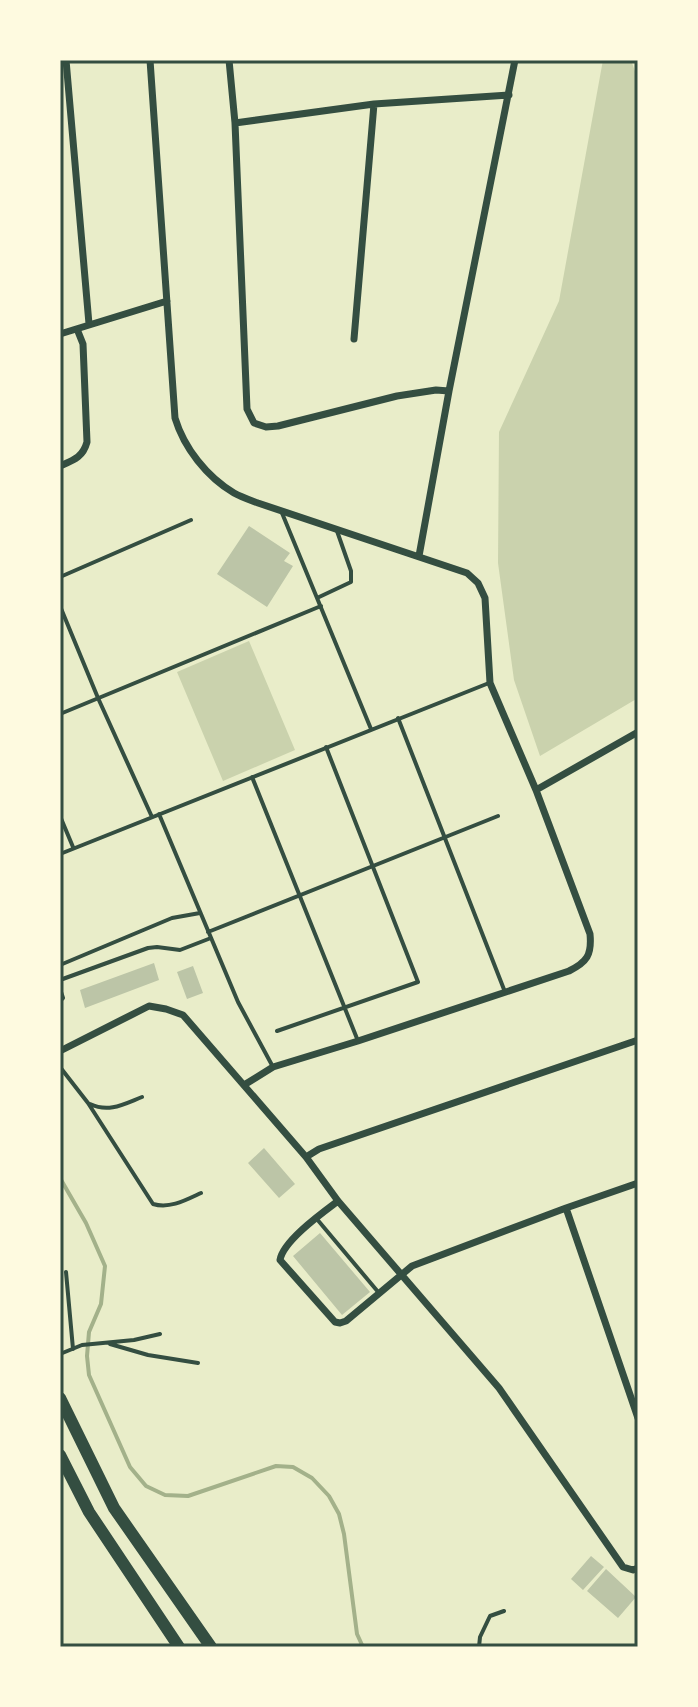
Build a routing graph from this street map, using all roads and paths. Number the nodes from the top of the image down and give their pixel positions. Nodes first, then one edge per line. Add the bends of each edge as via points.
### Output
1 (66, 60) edge
2 (150, 60) edge
3 (229, 60) edge
4 (515, 60) edge
5 (509, 95) junction
6 (374, 104) junction
7 (235, 123) junction
8 (167, 301) junction
9 (89, 324) junction
10 (77, 329) junction
11 (60, 334) edge
12 (354, 339) dead end
13 (449, 391) junction
14 (60, 466) edge
15 (281, 510) junction
16 (191, 520) dead end
17 (337, 528) junction
18 (419, 556) junction
19 (60, 577) edge
20 (317, 598) junction
21 (60, 606) edge
22 (321, 606) junction
23 (490, 683) junction
24 (98, 698) junction
25 (60, 714) edge
26 (398, 718) junction
27 (371, 729) junction
28 (638, 732) edge
29 (326, 747) junction
30 (252, 777) junction
31 (536, 790) junction
32 (159, 814) junction
33 (60, 816) edge
34 (498, 816) dead end
35 (152, 817) junction
36 (445, 837) junction
37 (73, 848) junction
38 (60, 854) edge
39 (374, 866) junction
40 (300, 895) junction
41 (200, 913) junction
42 (208, 932) junction
43 (211, 938) junction
44 (60, 965) edge
45 (60, 980) edge
46 (60, 989) edge
47 (505, 992) junction
48 (60, 1001) edge
49 (345, 1008) junction
50 (277, 1031) dead end
51 (638, 1040) edge
52 (358, 1041) junction
53 (60, 1051) edge
54 (60, 1067) edge
55 (273, 1067) junction
56 (244, 1085) junction
57 (142, 1097) dead end
58 (88, 1103) junction
59 (306, 1157) junction
60 (638, 1183) edge
61 (201, 1193) dead end
62 (338, 1201) junction
63 (566, 1208) junction
64 (316, 1218) junction
65 (66, 1272) dead end
66 (402, 1274) junction
67 (379, 1293) junction
68 (160, 1334) dead end
69 (103, 1342) junction
70 (73, 1349) junction
71 (60, 1354) edge
72 (198, 1363) dead end
73 (60, 1398) edge
74 (638, 1418) edge
75 (60, 1455) edge
76 (638, 1568) edge
77 (504, 1611) dead end
78 (179, 1647) edge
79 (211, 1647) edge
80 (479, 1647) edge

1 - 9 street
2 - 8 street
3 - 7 street
4 - 5 street
5 - 6 street
5 - 13 street
6 - 7 street
6 - 12 street
7 - 13 street via 247,409 254,423 278,426 397,396
8 - 9 street
8 - 15 street via 175,418 184,441 214,478 234,493
9 - 10 street
10 - 11 street
10 - 14 street via 83,344 87,442 79,458
13 - 18 street
15 - 17 street
15 - 20 lane
16 - 19 lane
17 - 18 street
17 - 20 lane via 351,582
18 - 23 street via 467,573 482,590
20 - 22 lane
21 - 24 lane
22 - 24 lane
22 - 27 lane
23 - 26 lane
23 - 31 street
24 - 25 lane
24 - 35 lane
26 - 27 lane
26 - 36 lane
27 - 29 lane
28 - 31 street
29 - 30 lane
29 - 39 lane
30 - 32 lane
30 - 40 lane
31 - 47 street via 591,949 569,971
32 - 35 lane
32 - 41 lane
33 - 37 lane
34 - 36 lane
35 - 37 lane
36 - 39 lane
36 - 47 lane
37 - 38 lane
39 - 40 lane
39 - 49 lane via 418,982
40 - 42 lane
40 - 49 lane
41 - 42 lane
41 - 44 lane via 172,918
42 - 43 lane
43 - 45 lane via 180,950 148,948
43 - 55 lane
46 - 48 lane
47 - 52 street
49 - 50 lane
49 - 52 lane
51 - 59 street
52 - 55 street
53 - 56 street via 149,1006 166,1009 183,1015
54 - 58 lane
55 - 56 street
56 - 59 street
57 - 58 lane via 101,1109
58 - 61 lane via 153,1204 170,1205
59 - 62 street
60 - 63 street
62 - 64 street
62 - 66 street
63 - 66 street
63 - 74 street
64 - 67 lane
64 - 67 street via 282,1250 280,1260 335,1322 346,1321
65 - 70 lane
66 - 67 street
66 - 76 street via 499,1388 623,1567
68 - 69 lane
69 - 70 lane
69 - 72 lane
70 - 71 lane
73 - 79 highway via 114,1508
75 - 78 highway via 89,1512
77 - 80 lane via 490,1616

